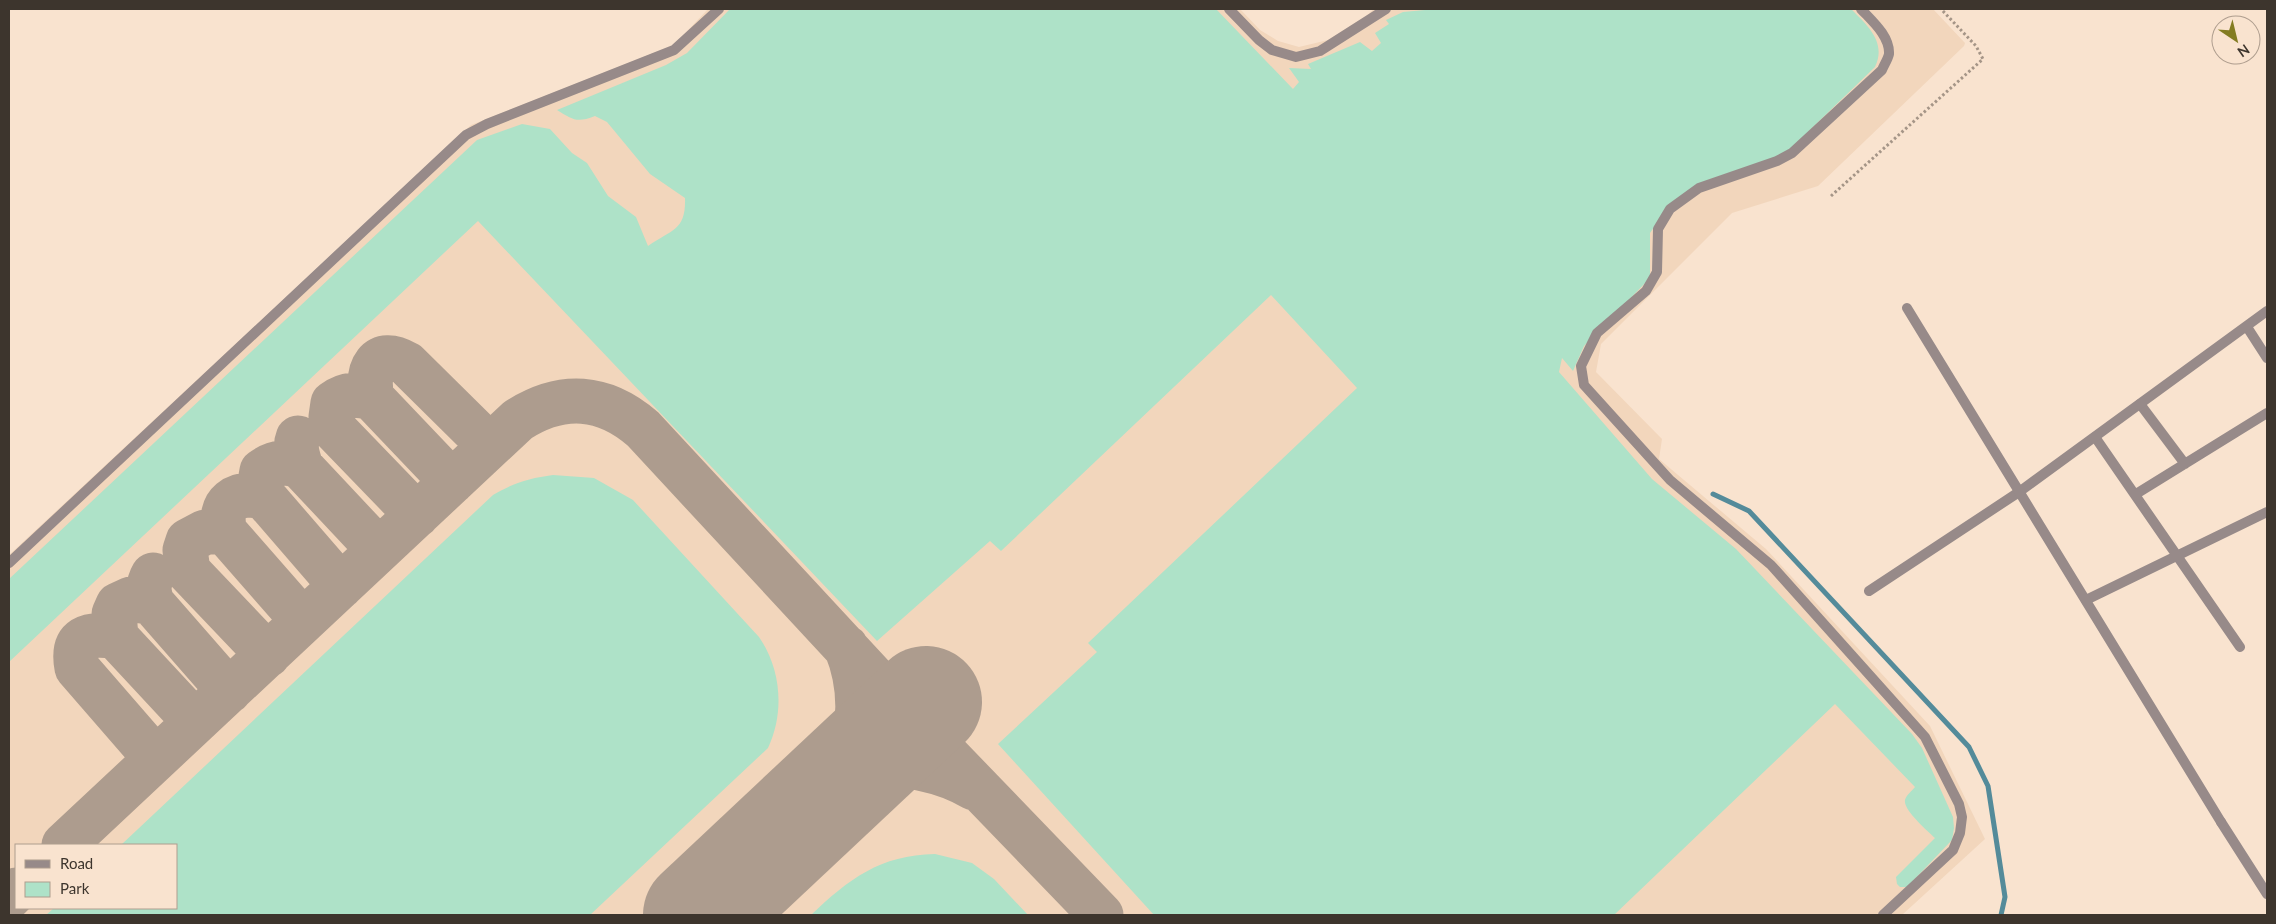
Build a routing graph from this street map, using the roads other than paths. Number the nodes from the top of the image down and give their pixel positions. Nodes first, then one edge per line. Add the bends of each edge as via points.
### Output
1 (718, 9) edge
2 (1229, 9) edge
3 (1386, 9) edge
4 (1862, 9) edge
5 (1907, 308) dead end
6 (2267, 311) edge
7 (2247, 327) junction
8 (2267, 358) edge
9 (2140, 404) junction
10 (2267, 413) edge
11 (2096, 437) junction
12 (2185, 464) junction
13 (2019, 492) junction
14 (2136, 494) junction
15 (2267, 512) edge
16 (2178, 555) junction
17 (9, 563) edge
18 (1869, 591) dead end
19 (2086, 600) junction
20 (2240, 647) dead end
21 (2267, 894) edge
22 (1884, 915) edge

1 - 17 street via 674,50 466,135
2 - 3 street via 1272,50 1296,57 1320,51
4 - 22 street via 1885,38 1889,54 1882,70 1792,153 1699,188 1670,210 1658,229 1657,272 1646,291 1597,333 1581,366 1584,385 1670,480 1771,565 1925,737 1958,804 1962,817 1960,833 1953,850
5 - 13 street
6 - 7 street
7 - 8 street
7 - 9 street
9 - 11 street
9 - 12 street
10 - 12 street
11 - 13 street
11 - 14 street
12 - 14 street
13 - 18 street
13 - 19 street
14 - 16 street
15 - 16 street
16 - 19 street
16 - 20 street
19 - 21 street

